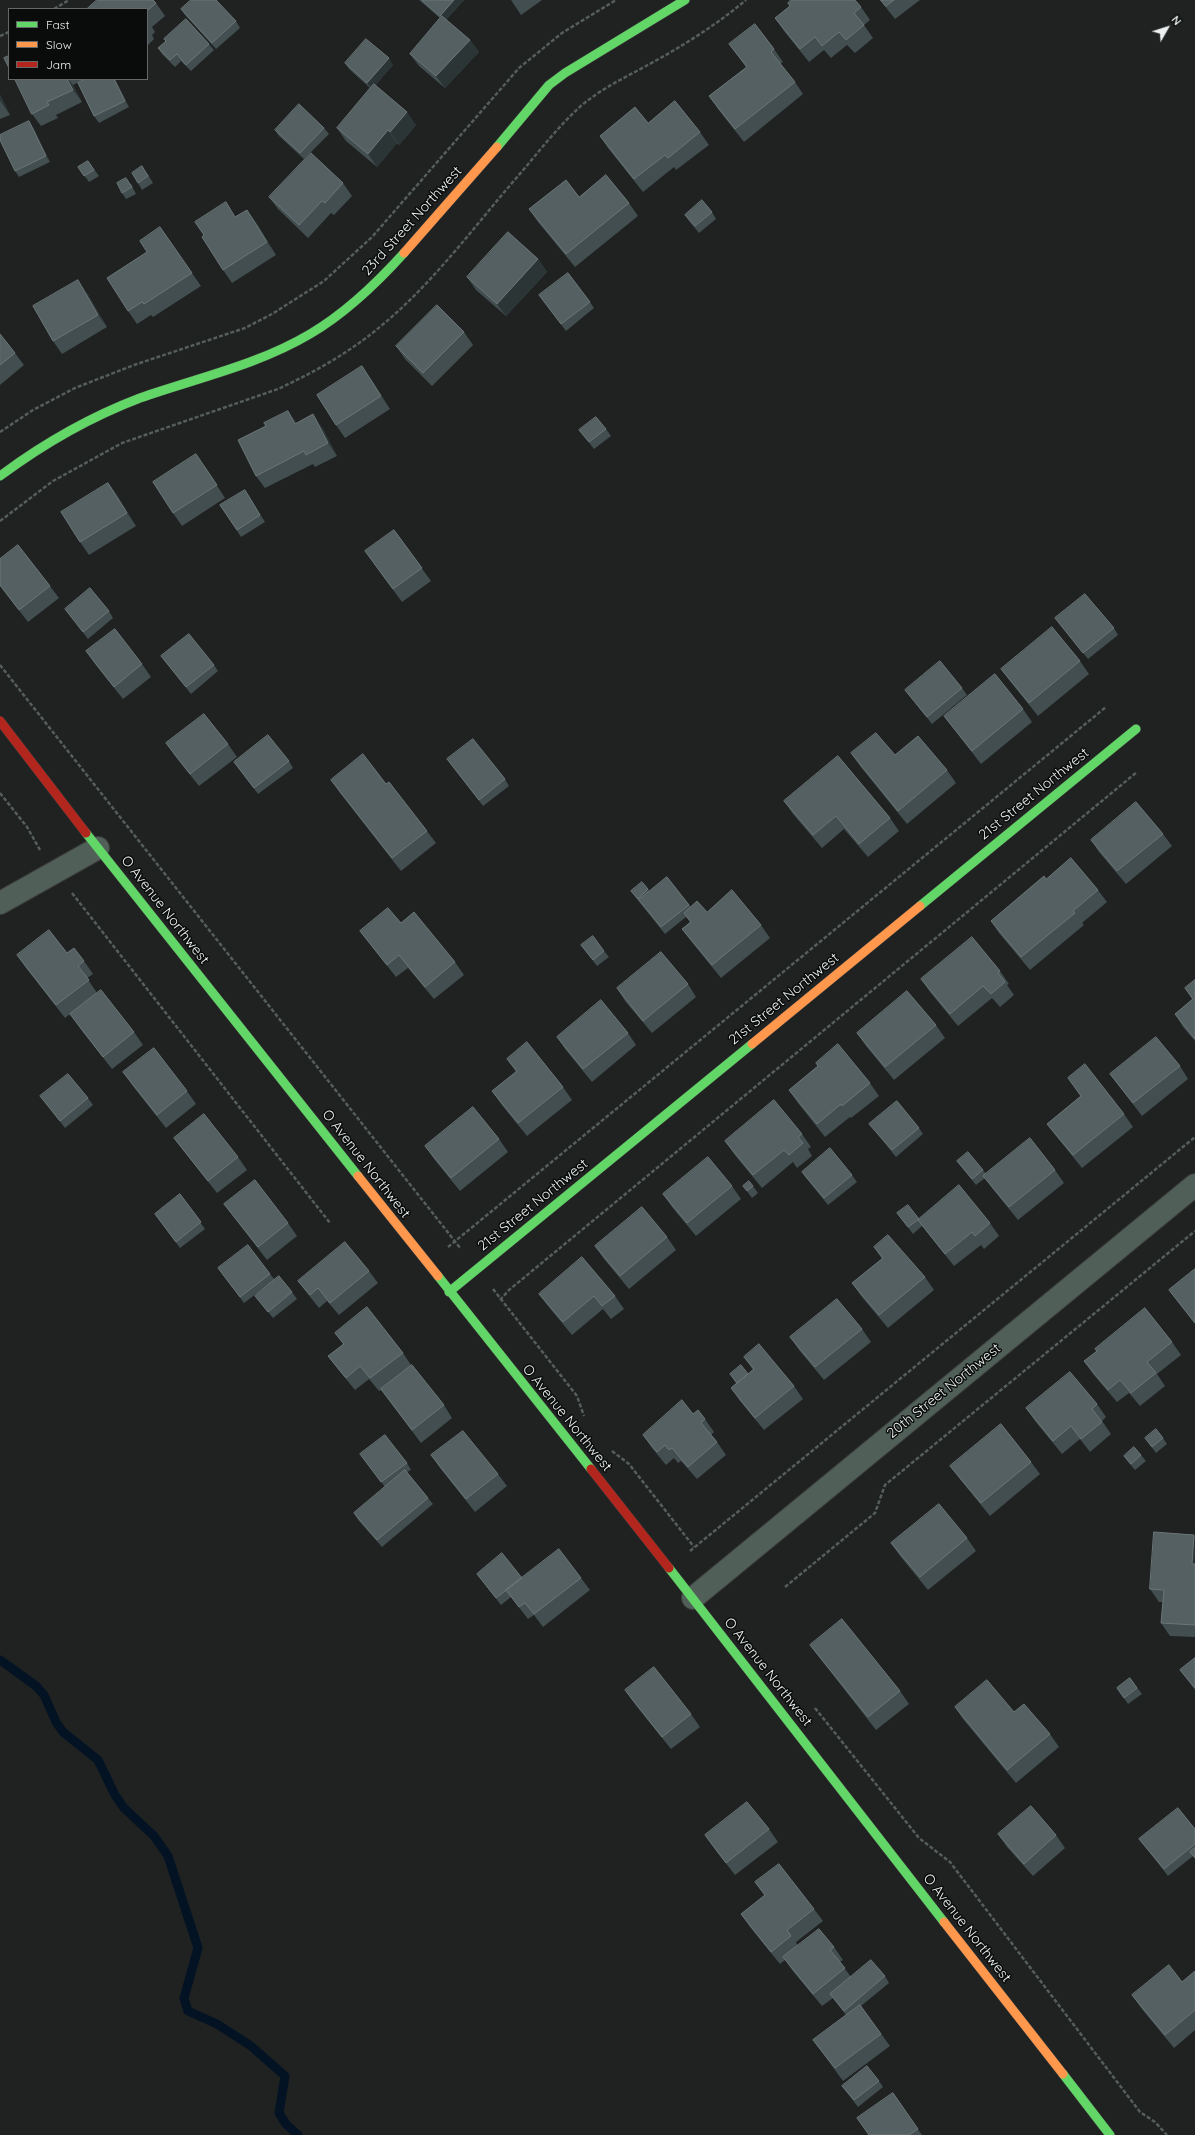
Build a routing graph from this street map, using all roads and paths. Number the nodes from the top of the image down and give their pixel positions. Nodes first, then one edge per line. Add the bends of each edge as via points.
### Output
1 (70, 0) edge
2 (616, 0) edge
3 (685, 0) edge
4 (56, 8) edge
5 (0, 432) edge
6 (0, 476) edge
7 (0, 665) edge
8 (1106, 707) dead end
9 (0, 720) edge
10 (1136, 728) dead end
11 (1137, 772) dead end
12 (0, 793) edge
13 (98, 848) junction
14 (41, 851) dead end
15 (68, 888) dead end
16 (0, 902) edge
17 (1195, 1137) edge
18 (1195, 1185) edge
19 (330, 1223) dead end
20 (1195, 1231) edge
21 (455, 1242) junction
22 (445, 1250) dead end
23 (464, 1253) dead end
24 (491, 1287) dead end
25 (449, 1292) junction
26 (500, 1300) junction
27 (588, 1420) dead end
28 (611, 1450) dead end
29 (695, 1547) junction
30 (689, 1552) dead end
31 (785, 1587) dead end
32 (693, 1598) junction
33 (815, 1708) dead end
34 (1110, 2135) edge
35 (1167, 2135) edge

1 - 4 path
2 - 5 path via 562,33 519,68 372,237 324,281 245,328 134,365 75,388 33,410
3 - 6 street, 23rd Street Northwest via 568,69 549,85 389,271 351,306 268,356 117,408 65,432
7 - 21 path
8 - 21 path
9 - 13 street, O Avenue Northwest
10 - 25 street, 21st Street Northwest
11 - 26 path
12 - 14 path via 27,827
13 - 16 street
13 - 25 street, O Avenue Northwest
15 - 19 path
17 - 29 path
18 - 32 street, 20th Street Northwest
20 - 31 path via 885,1485 875,1513
21 - 22 path
21 - 23 path
24 - 26 path
25 - 32 street, O Avenue Northwest
26 - 27 path via 577,1396
28 - 29 path via 629,1464
29 - 30 path
32 - 34 street, O Avenue Northwest
33 - 35 path via 919,1838 950,1862 1140,2112 1156,2122

